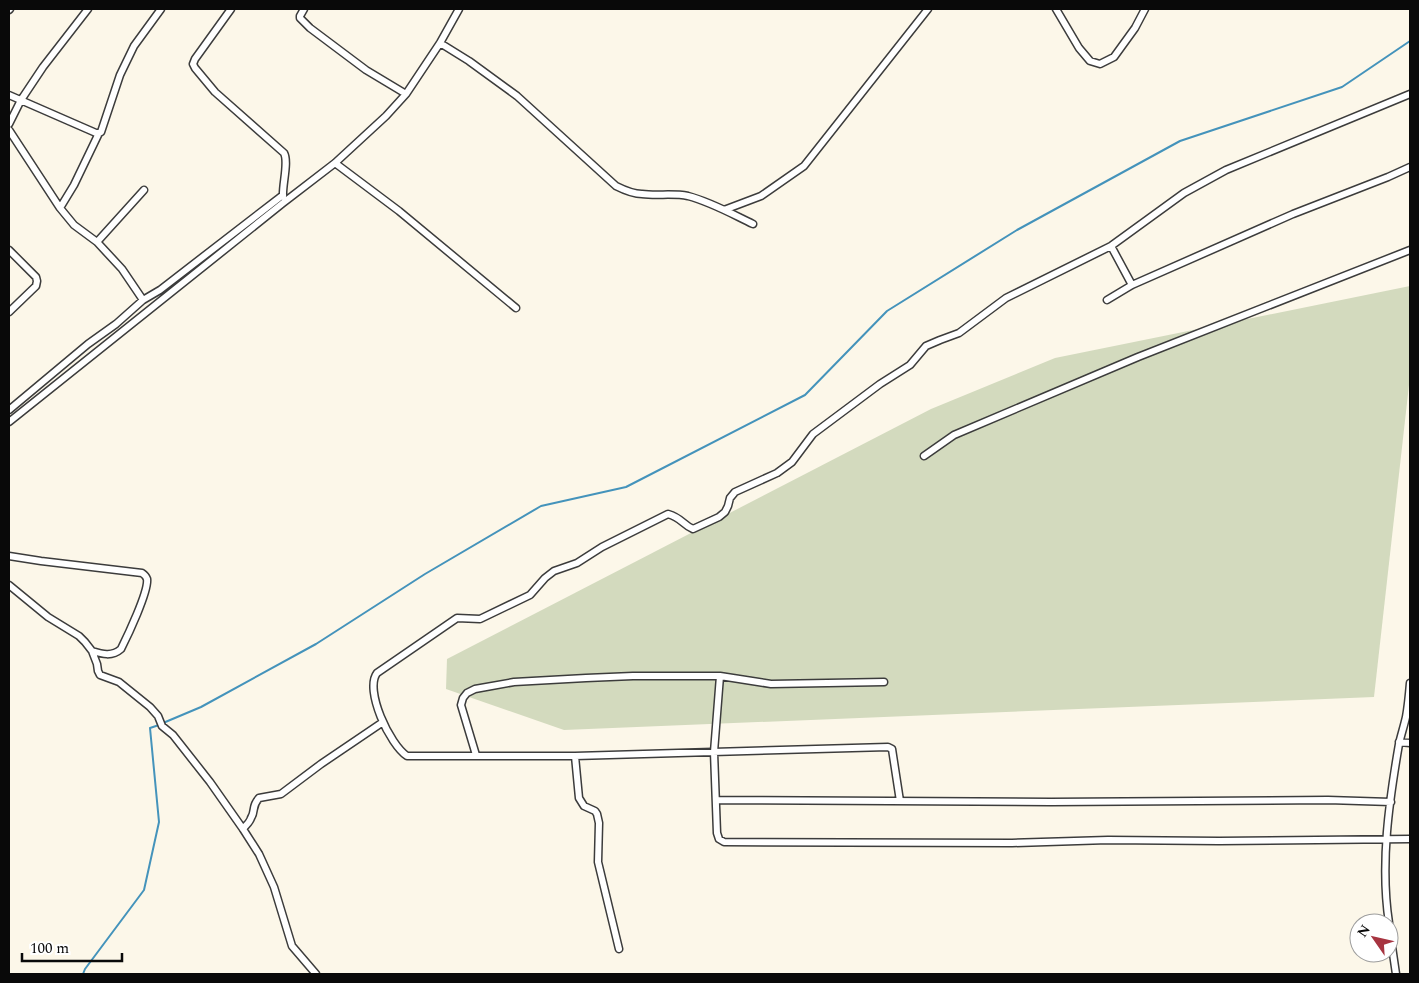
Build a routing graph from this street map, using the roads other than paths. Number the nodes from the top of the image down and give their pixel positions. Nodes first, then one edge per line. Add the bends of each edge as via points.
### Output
1 (88, 9) edge
2 (161, 9) edge
3 (231, 9) edge
4 (304, 9) edge
5 (459, 9) edge
6 (928, 9) edge
7 (1056, 9) edge
8 (1145, 9) edge
9 (440, 42) junction
10 (406, 94) junction
11 (1410, 94) edge
12 (9, 95) edge
13 (21, 100) junction
14 (9, 124) edge
15 (9, 130) edge
16 (99, 133) junction
17 (335, 163) junction
18 (1410, 167) edge
19 (144, 190) dead end
20 (283, 194) junction
21 (283, 203) junction
22 (60, 208) junction
23 (724, 210) junction
24 (753, 224) dead end
25 (97, 242) junction
26 (1111, 246) junction
27 (9, 250) edge
28 (1410, 250) edge
29 (1132, 285) junction
30 (142, 300) junction
31 (1107, 300) dead end
32 (516, 308) dead end
33 (9, 312) edge
34 (9, 410) edge
35 (9, 422) edge
36 (924, 456) dead end
37 (9, 556) edge
38 (9, 585) edge
39 (92, 652) junction
40 (720, 676) junction
41 (884, 682) dead end
42 (1410, 683) edge
43 (383, 722) junction
44 (1399, 742) junction
45 (1410, 743) edge
46 (714, 752) junction
47 (476, 755) junction
48 (576, 756) junction
49 (716, 800) junction
50 (900, 801) junction
51 (1391, 802) junction
52 (243, 829) junction
53 (1386, 839) junction
54 (1410, 839) edge
55 (1388, 913) edge
56 (619, 949) dead end
57 (316, 974) edge

1 - 13 street
2 - 16 street via 134,46
3 - 20 street via 193,64 216,92 286,156
4 - 10 street via 300,18 310,28 366,70
5 - 9 street
6 - 23 street via 804,166 761,196
7 - 8 street via 1079,48 1090,61 1100,64 1114,57
9 - 10 street
9 - 23 street via 517,96 616,186 642,194 688,196
10 - 17 street
11 - 26 street via 1226,170 1184,193
12 - 13 street
13 - 14 street
13 - 16 street
15 - 22 street
16 - 22 street
17 - 21 street
17 - 32 street via 399,211
18 - 29 street
19 - 25 street
20 - 21 street
20 - 30 street via 160,290
21 - 35 street
22 - 25 street
23 - 24 street
25 - 30 street via 122,268
26 - 29 street
26 - 43 street via 1006,298 959,333 926,346 910,365 813,434 792,462 777,473 735,492 719,517 693,529 668,514 602,547 577,564 554,571 530,595 480,619 457,618 374,676 372,685
27 - 33 street via 37,281 36,286
28 - 36 street via 1138,357 962,431
29 - 31 street
30 - 34 street
37 - 39 street via 146,576 140,606 121,649 110,655
38 - 39 street via 48,618 79,636
39 - 52 street via 100,674 119,682 158,716 162,726 210,782
40 - 41 street via 771,684
40 - 46 street
40 - 47 street via 586,678 514,682 475,689 467,693 461,705
42 - 44 street
43 - 47 street via 401,752 407,756
43 - 52 street via 285,792 258,798 251,819
44 - 45 street
44 - 51 street
46 - 48 street
46 - 49 street
46 - 50 street via 890,747
47 - 48 street
48 - 56 street via 580,798 584,806 597,814 598,862
49 - 50 street
49 - 53 street via 717,833 724,842
50 - 51 street
51 - 53 street
52 - 57 street via 259,854 274,888 292,946
53 - 54 street
53 - 55 street via 1384,867

